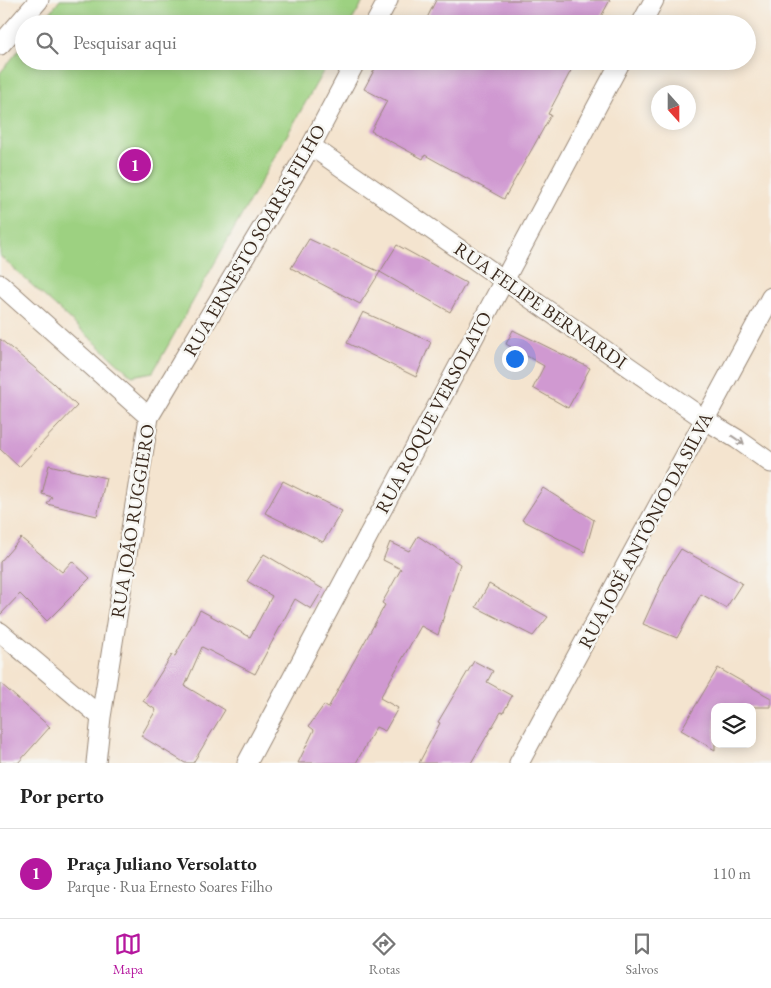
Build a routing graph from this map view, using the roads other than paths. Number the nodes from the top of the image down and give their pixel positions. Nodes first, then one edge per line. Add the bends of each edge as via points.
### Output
1 (39, 0) edge
2 (388, 0) edge
3 (654, 0) edge
4 (26, 15) edge
5 (380, 15) edge
6 (646, 15) edge
7 (15, 28) edge
8 (0, 45) edge
9 (351, 70) edge
10 (616, 70) edge
11 (311, 146) junction
12 (504, 279) junction
13 (0, 284) edge
14 (771, 297) edge
15 (149, 417) junction
16 (704, 419) junction
17 (771, 463) edge
18 (0, 632) edge
19 (101, 717) junction
20 (96, 763) edge
21 (247, 763) edge
22 (519, 763) edge

1 - 4 street
2 - 5 street
3 - 6 street
7 - 8 street
9 - 11 street, RUA ERNESTO SOARES FILHO
10 - 12 street, RUA ROQUE VERSOLATO
11 - 12 street, RUA FELIPE BERNARDI
11 - 15 street, RUA ERNESTO SOARES FILHO
12 - 16 street, RUA FELIPE BERNARDI
12 - 21 street, RUA ROQUE VERSOLATO
13 - 15 street, RUA JOÃO RUGGIERO
14 - 16 street, RUA JOSÉ ANTÔNIO DA SILVA
15 - 19 street, RUA JOÃO RUGGIERO
16 -> 17 street, RUA FELIPE BERNARDI
16 - 22 street, RUA JOSÉ ANTÔNIO DA SILVA
18 - 19 street
19 - 20 street, RUA JOÃO RUGGIERO

